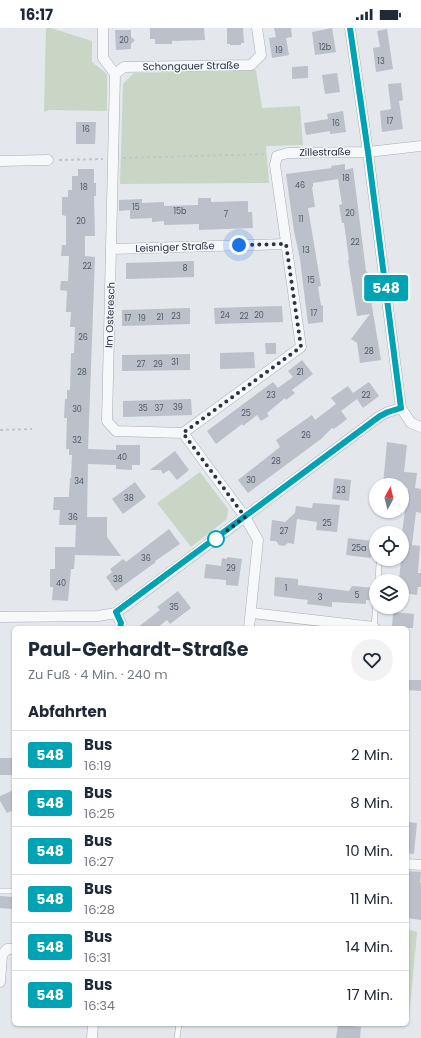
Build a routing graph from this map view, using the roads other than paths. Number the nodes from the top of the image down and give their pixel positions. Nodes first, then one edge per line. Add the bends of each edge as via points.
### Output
1 (103, 28) edge
2 (257, 28) edge
3 (350, 28) edge
4 (115, 74) junction
5 (421, 146) edge
6 (368, 152) junction
7 (48, 160) road end
8 (0, 161) edge
9 (286, 244) junction
10 (112, 249) junction
11 (401, 408) junction
12 (421, 427) edge
13 (183, 433) junction
14 (245, 517) junction
15 (116, 612) junction
16 (251, 612) junction
17 (375, 614) edge
18 (0, 617) edge
19 (120, 626) edge
20 (249, 626) edge
21 (366, 626) edge
22 (374, 626) edge
23 (409, 864) edge
24 (421, 865) edge
25 (0, 891) edge
26 (12, 891) edge
27 (12, 949) edge
28 (0, 982) edge
29 (94, 1026) edge
30 (179, 1026) edge
31 (92, 1038) edge
32 (177, 1038) edge

1 - 4 street via 103,58
2 - 4 street, Schongauer Straße via 261,55 250,65 124,67
3 - 6 street
4 - 10 street, Im Osteresch
5 - 6 street, Zillestraße
6 - 9 street, Zillestraße via 288,153 277,156 275,165
6 - 11 street
7 - 8 street
9 - 10 street, Leisniger Straße
9 - 13 street via 301,347
10 - 13 street, Im Osteresch via 107,421 116,431
11 - 12 street via 411,423
11 - 14 street via 380,416
13 - 14 street
14 - 15 street
14 - 16 street via 258,540
15 - 18 street via 98,616
15 - 19 street
16 - 20 street
16 - 21 street
17 - 22 lane
23 - 24 street
25 - 26 lane
27 - 28 street via 8,949 2,955
29 - 31 street
30 - 32 lane

